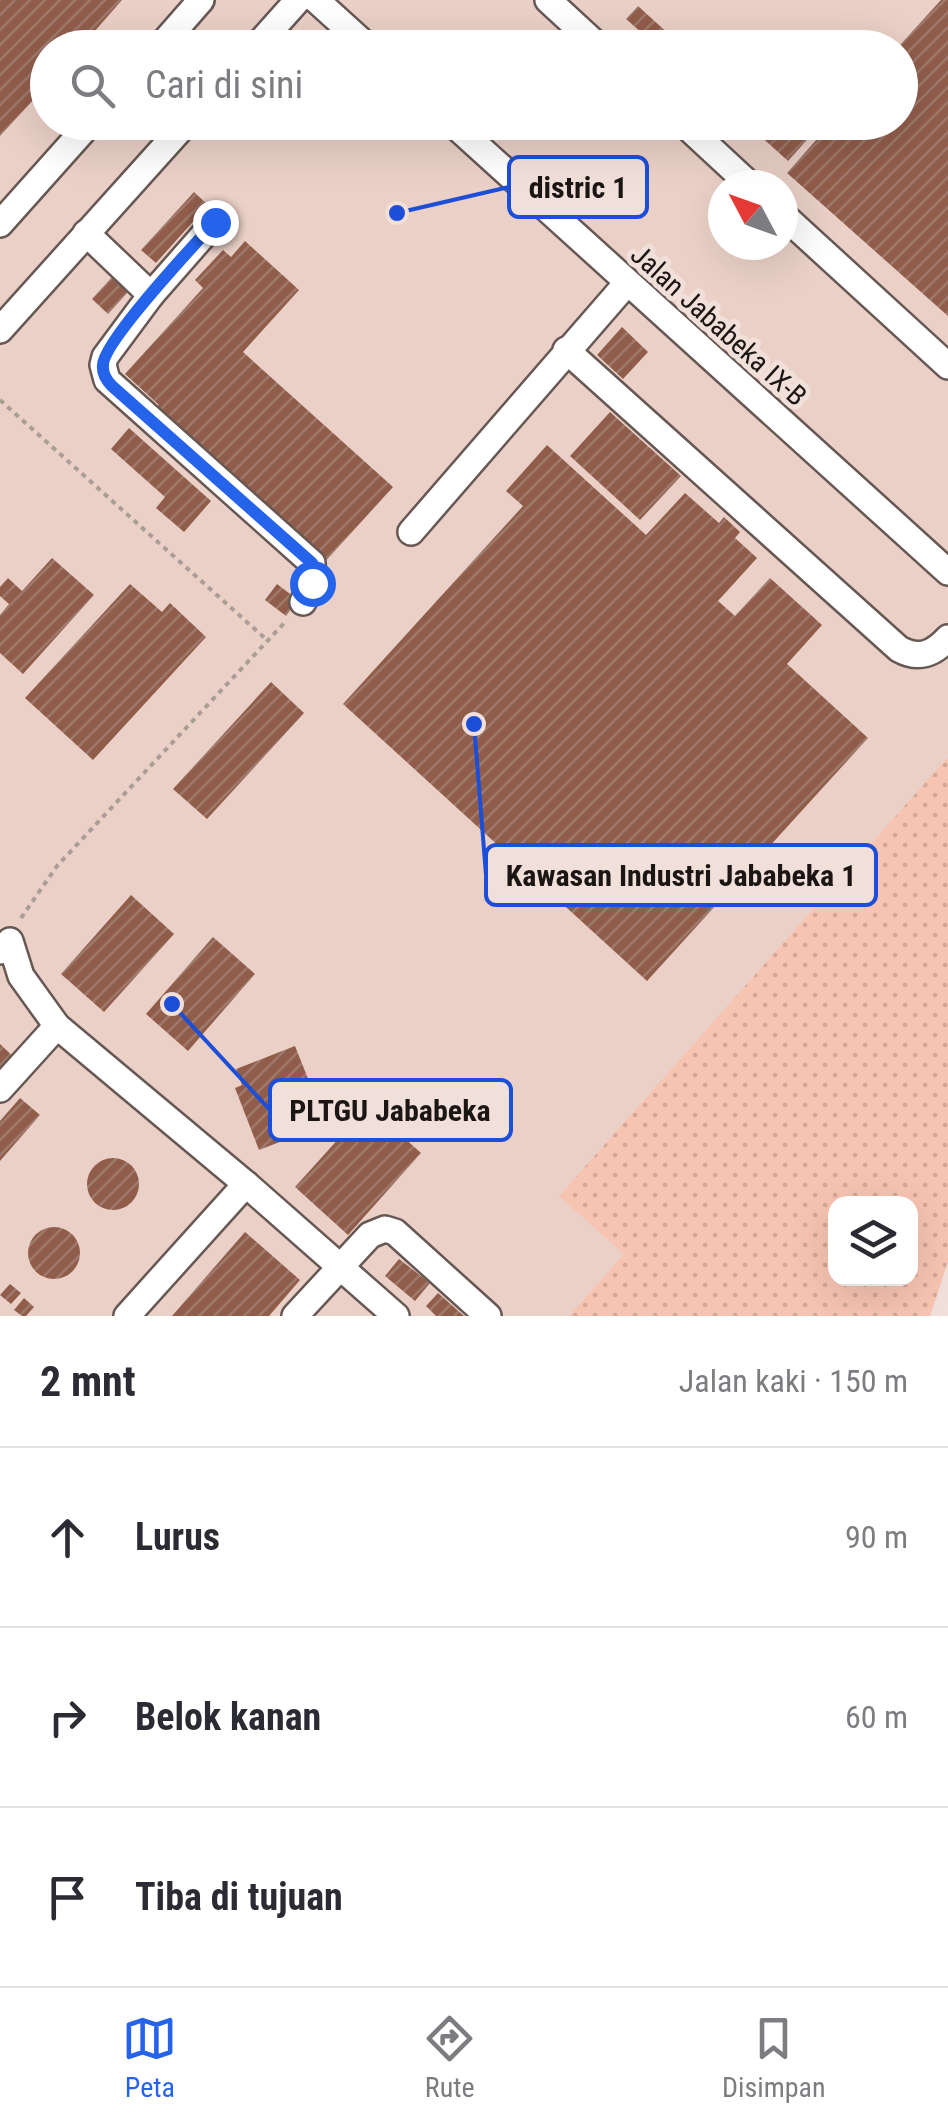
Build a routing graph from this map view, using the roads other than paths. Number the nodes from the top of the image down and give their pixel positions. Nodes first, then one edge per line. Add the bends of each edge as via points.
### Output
1 (201, 0) edge
2 (298, 0) edge
3 (316, 0) edge
4 (548, 0) edge
5 (174, 30) edge
6 (271, 30) edge
7 (348, 30) edge
8 (580, 30) edge
9 (75, 140) edge
10 (170, 140) edge
11 (471, 140) edge
12 (701, 140) edge
13 (734, 170) edge
14 (215, 222) dead end
15 (0, 224) edge
16 (798, 229) edge
17 (86, 233) junction
18 (627, 282) junction
19 (151, 296) junction
20 (0, 330) edge
21 (566, 350) junction
22 (948, 366) edge
23 (412, 532) dead end
24 (948, 572) edge
25 (303, 602) road end
26 (948, 638) edge
27 (5, 946) edge
28 (57, 1026) junction
29 (0, 1089) edge
30 (246, 1184) junction
31 (339, 1266) junction
32 (127, 1316) edge
33 (294, 1316) edge
34 (396, 1316) edge
35 (488, 1316) edge

1 - 5 street
2 - 6 street
3 - 7 street
4 - 8 street
9 - 15 street
10 - 17 street
11 - 18 street, Jalan Jababeka IX-B
12 - 13 street
14 - 19 street
16 - 22 street
17 - 19 street
17 - 20 street
18 - 21 street
18 - 24 street, Jalan Jababeka IX-B
19 - 25 street via 105,357 107,380 312,563
21 - 23 street
21 - 26 street via 899,649 926,654
27 - 28 street
28 - 29 street
28 - 30 street
30 - 31 street
30 - 32 street
31 - 33 street
31 - 34 street
31 - 35 street via 370,1235 388,1229

